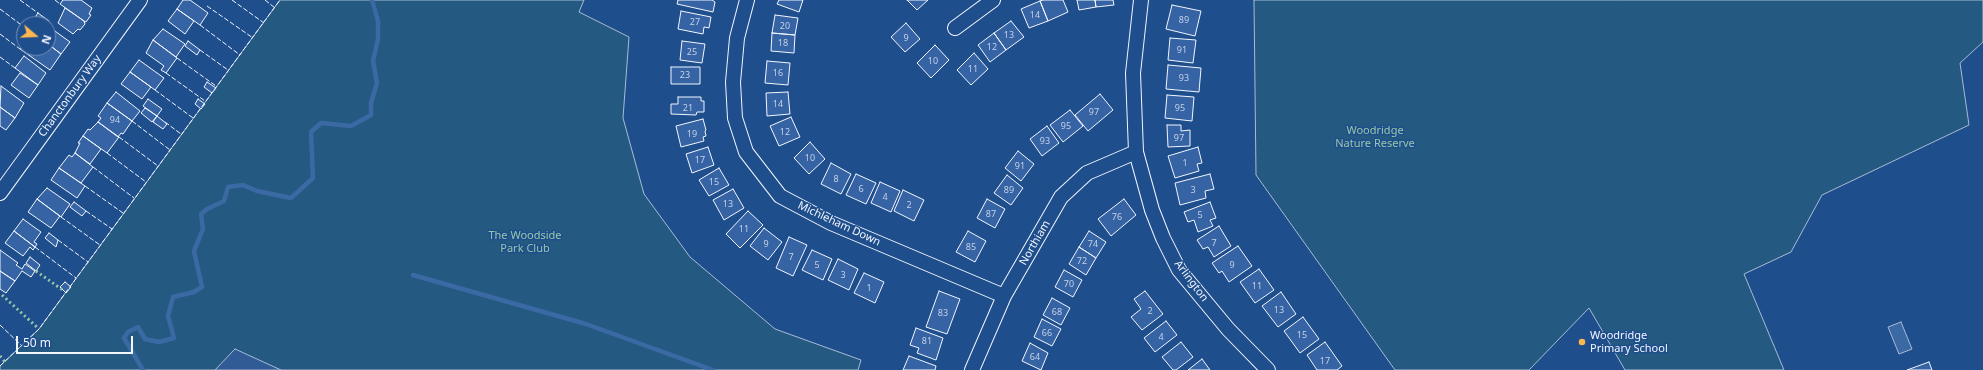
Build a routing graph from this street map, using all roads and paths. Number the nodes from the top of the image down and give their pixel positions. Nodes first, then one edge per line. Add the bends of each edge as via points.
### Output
1 (140, 0) edge
2 (747, 0) edge
3 (993, 0) edge
4 (1141, 0) edge
5 (955, 28) dead end
6 (1136, 152) junction
7 (0, 193) edge
8 (1004, 296) junction
9 (972, 370) edge
10 (1268, 370) edge

1 - 7 street, Chanctonbury Way
2 - 8 street, Michleham Down via 737,45 733,82 735,118 746,152 780,196 831,223
3 - 5 street
4 - 6 street via 1133,73
6 - 8 street, Northiam via 1087,173 1062,197
6 - 10 street, Arlington via 1152,210 1180,270 1228,328
8 - 9 street, Northiam

